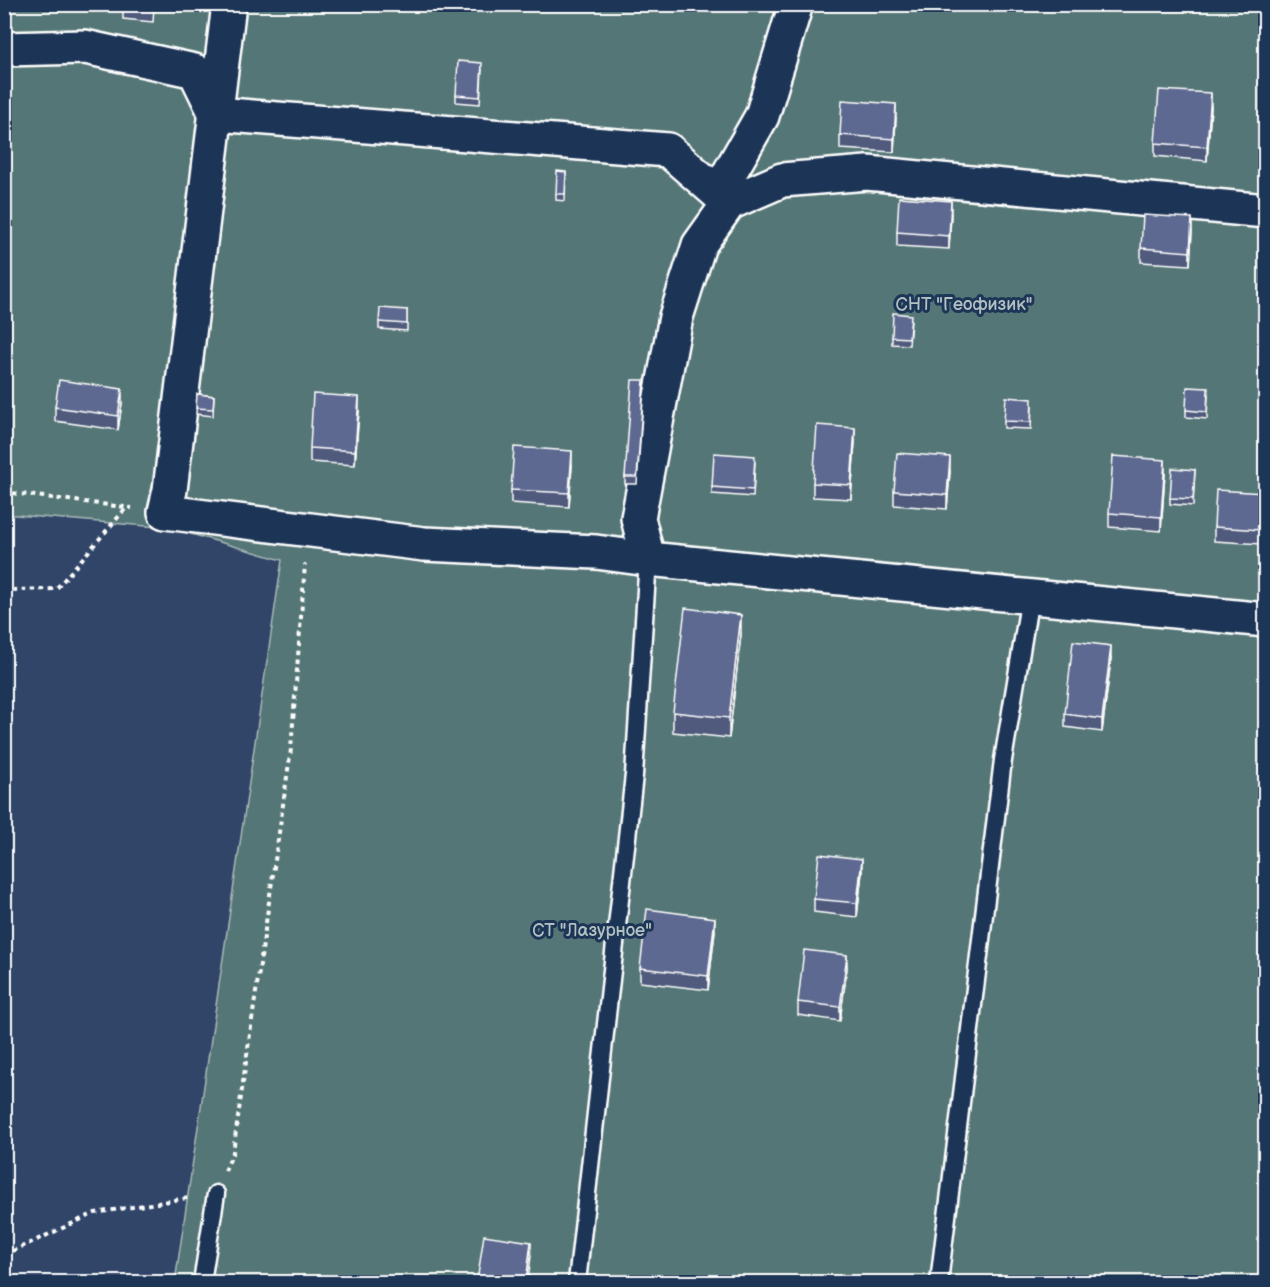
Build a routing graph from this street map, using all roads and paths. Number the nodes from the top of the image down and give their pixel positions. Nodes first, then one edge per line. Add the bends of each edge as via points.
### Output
1 (229, 4) edge
2 (796, 4) edge
3 (4, 49) edge
4 (216, 114) junction
5 (724, 198) junction
6 (1266, 211) edge
7 (4, 492) edge
8 (127, 507) junction
9 (165, 512) junction
10 (308, 530) junction
11 (648, 559) junction
12 (4, 588) edge
13 (1030, 597) junction
14 (1266, 620) edge
15 (216, 1194) junction
16 (4, 1255) edge
17 (202, 1282) edge
18 (577, 1282) edge
19 (939, 1282) edge

1 - 4 street
2 - 5 street via 762,116
3 - 4 street via 85,47 195,70
4 - 5 street via 668,150
4 - 9 street
5 - 6 street via 782,180 867,173
5 - 11 street via 699,245 676,317 638,518
7 - 8 path
8 - 9 path
8 - 12 path via 56,589
9 - 10 street
10 - 11 street via 424,544 596,552
10 - 15 path via 291,749 233,1152
11 - 13 street
11 - 18 lane via 634,774
13 - 14 street
13 - 19 lane via 1003,760
15 - 16 path via 95,1213
15 - 17 lane

